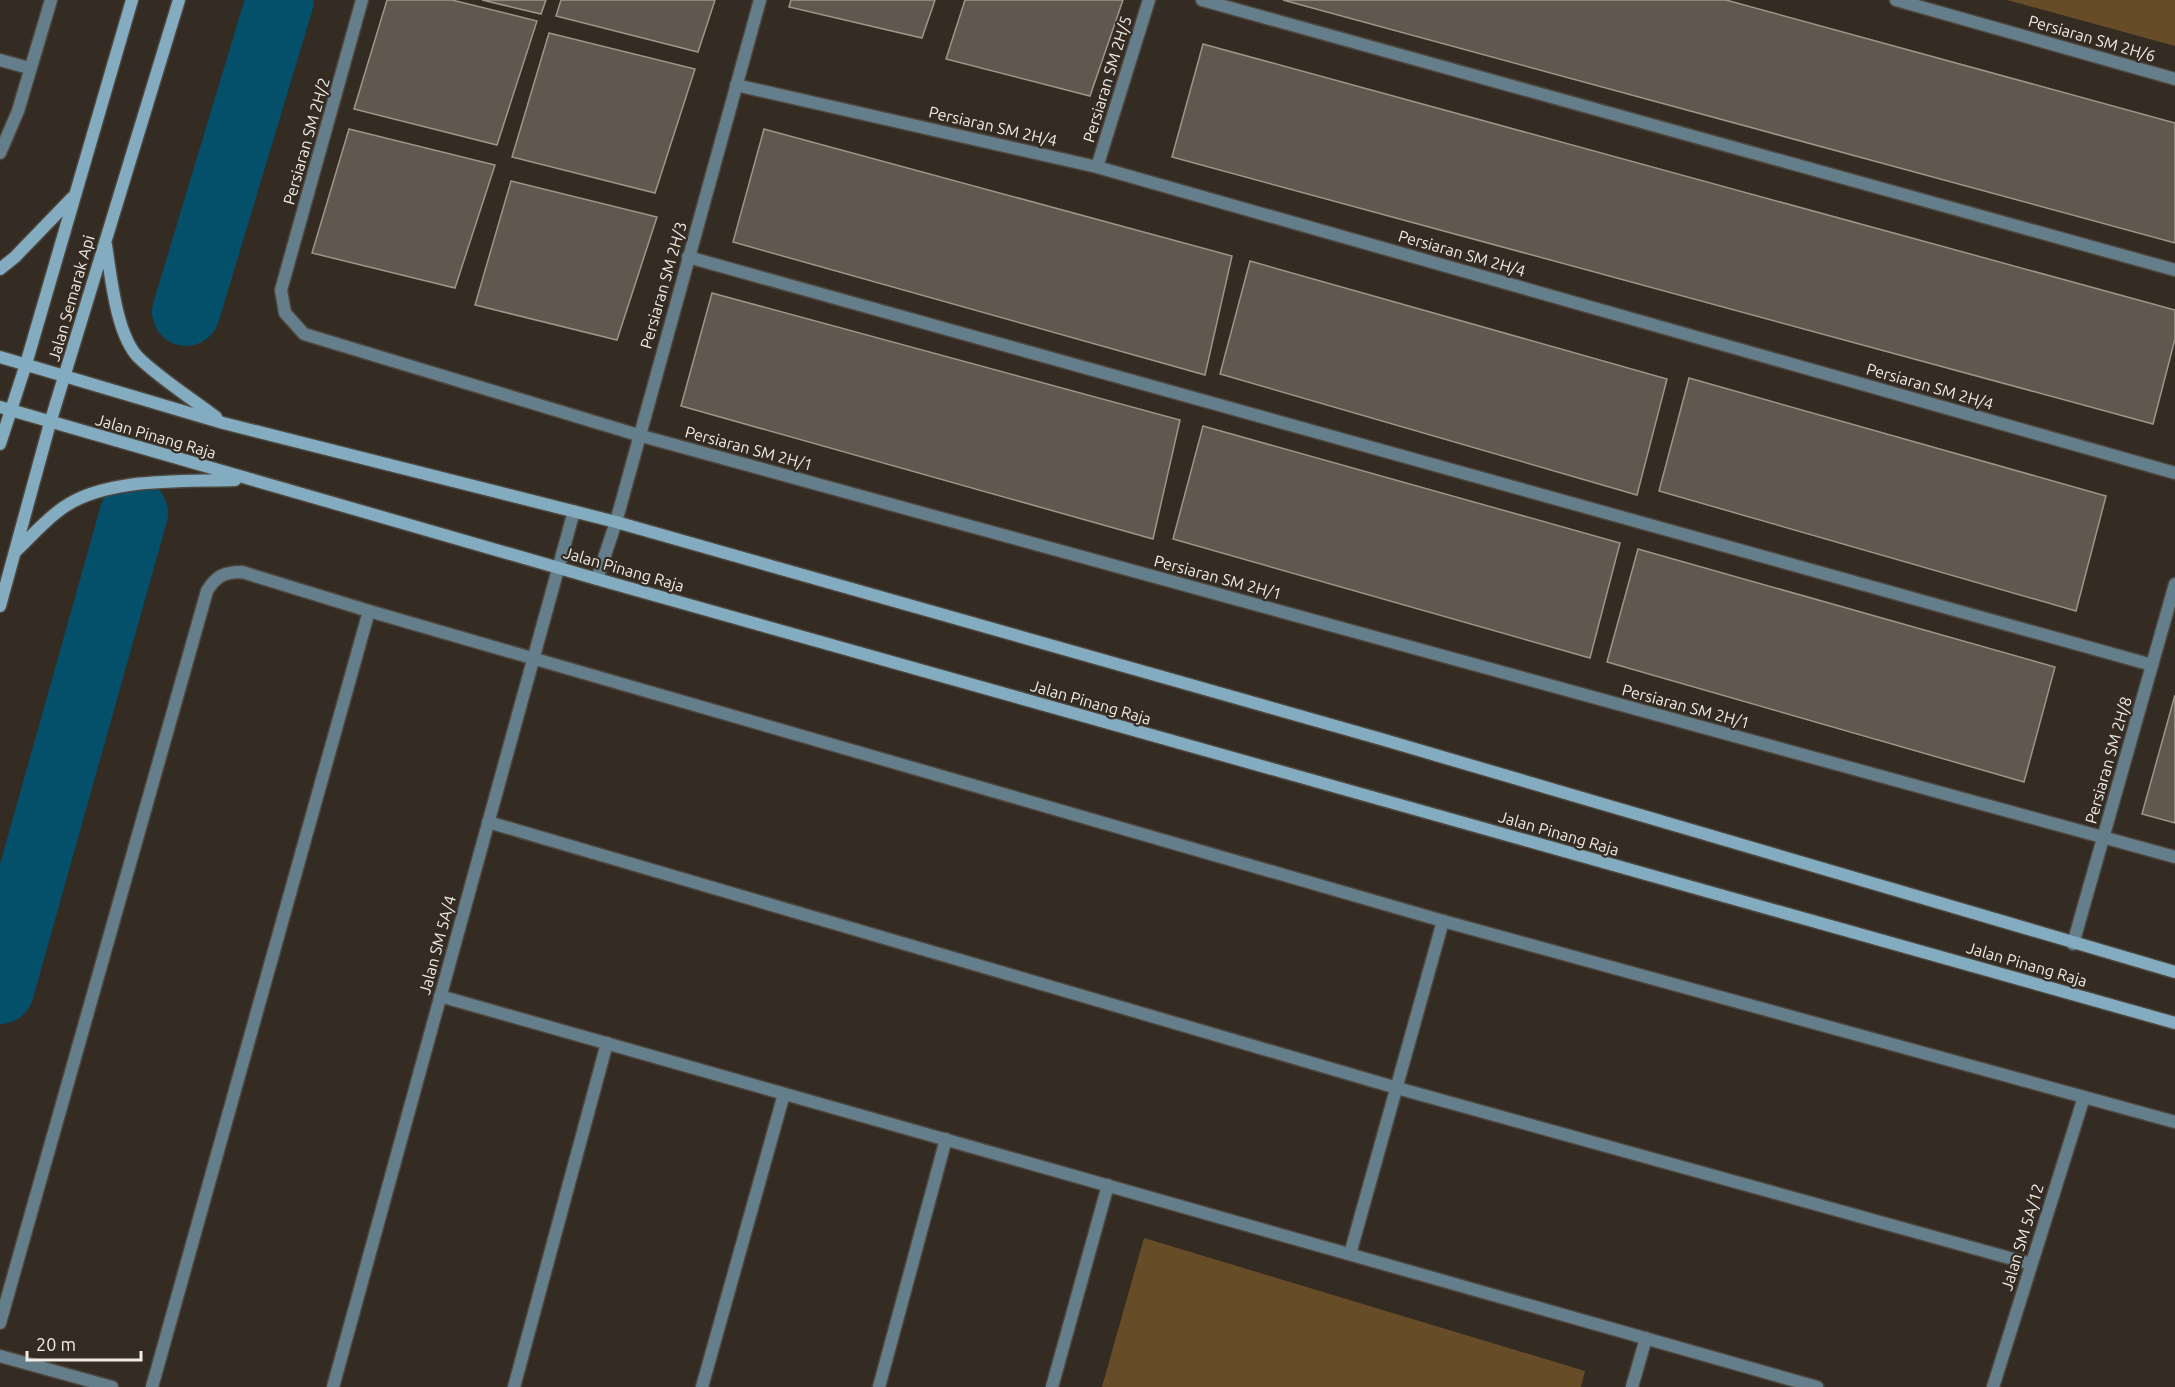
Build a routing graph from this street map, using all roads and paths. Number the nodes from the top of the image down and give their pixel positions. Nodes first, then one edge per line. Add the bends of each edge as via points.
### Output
1 (51, 0) edge
2 (132, 0) edge
3 (179, 0) edge
4 (362, 0) edge
5 (760, 0) edge
6 (1149, 0) edge
7 (1202, 0) edge
8 (1896, 0) edge
9 (0, 60) edge
10 (29, 68) junction
11 (2175, 79) edge
12 (736, 85) junction
13 (0, 153) edge
14 (1097, 167) junction
15 (74, 196) junction
16 (105, 240) junction
17 (688, 257) junction
18 (0, 269) edge
19 (2175, 270) edge
20 (281, 290) joint
21 (0, 357) edge
22 (26, 364) junction
23 (65, 375) junction
24 (5, 409) edge
25 (51, 423) junction
26 (223, 423) junction
27 (638, 435) junction
28 (0, 444) edge
29 (2175, 473) edge
30 (245, 479) junction
31 (574, 511) junction
32 (616, 522) junction
33 (15, 553) junction
34 (558, 568) junction
35 (597, 579) junction
36 (2175, 584) edge
37 (0, 606) edge
38 (369, 611) junction
39 (534, 658) junction
40 (2152, 665) junction
41 (488, 822) junction
42 (2104, 837) junction
43 (2175, 857) edge
44 (1443, 921) junction
45 (2073, 944) junction
46 (2175, 972) edge
47 (440, 996) junction
48 (2175, 1023) edge
49 (607, 1043) junction
50 (1396, 1088) junction
51 (784, 1094) junction
52 (2084, 1097) junction
53 (2175, 1122) edge
54 (946, 1140) junction
55 (1108, 1185) junction
56 (1350, 1254) junction
57 (2031, 1264) junction
58 (0, 1323) edge
59 (1646, 1338) junction
60 (0, 1356) edge
61 (1809, 1386) edge
62 (112, 1387) edge
63 (152, 1387) edge
64 (333, 1387) edge
65 (514, 1387) edge
66 (702, 1387) edge
67 (879, 1387) edge
68 (1052, 1387) edge
69 (1632, 1387) edge
70 (1993, 1387) edge

1 - 10 street
2 - 15 main road, Jalan Semarak Api
3 - 16 main road, Jalan Semarak Api
4 - 20 street, Persiaran SM 2H/2
5 - 12 street, Persiaran SM 2H/3
6 - 14 street, Persiaran SM 2H/5
7 - 19 street
8 - 11 street, Persiaran SM 2H/6
9 - 10 street
10 - 13 street via 18,111
12 - 14 street, Persiaran SM 2H/4
12 - 17 street, Persiaran SM 2H/3
14 - 29 street, Persiaran SM 2H/4
15 - 18 main road
15 - 22 main road, Jalan Semarak Api
16 - 23 main road, Jalan Semarak Api
16 - 26 main road via 114,298 126,336 138,357
17 - 27 street, Persiaran SM 2H/3
17 - 40 street
20 - 27 street, Persiaran SM 2H/1 via 285,313 304,334
21 - 22 main road
22 - 23 main road
22 - 24 main road, Jalan Semarak Api
23 - 25 main road, Jalan Semarak Api
23 - 26 main road
24 - 25 main road, Jalan Pinang Raja
24 - 28 main road, Jalan Semarak Api
25 - 30 main road, Jalan Pinang Raja
25 - 33 main road, Jalan Semarak Api
26 - 31 main road
27 - 32 street, Persiaran SM 2H/3
27 - 42 street, Persiaran SM 2H/1
30 - 33 main road via 112,488 86,495 62,508
30 - 34 main road, Jalan Pinang Raja
31 - 32 main road
31 - 34 street, Jalan SM 5A/4
32 - 35 street, Persiaran SM 2H/3
32 - 45 main road via 1382,739
33 - 37 main road, Jalan Semarak Api
34 - 35 main road, Jalan Pinang Raja
34 - 39 street, Jalan SM 5A/4
35 - 48 main road, Jalan Pinang Raja
36 - 40 street, Persiaran SM 2H/8
38 - 39 street
38 - 58 street via 242,572 227,572 214,579 207,591
38 - 63 street
39 - 41 street, Jalan SM 5A/4
39 - 44 street
40 - 42 street, Persiaran SM 2H/8
41 - 47 street, Jalan SM 5A/4
41 - 50 street
42 - 43 street, Persiaran SM 2H/1
42 - 45 street, Persiaran SM 2H/8
44 - 50 street
44 - 52 street
45 - 46 main road
47 - 49 street
47 - 64 street, Jalan SM 5A/4
49 - 51 street
49 - 65 street
50 - 56 street
50 - 57 street
51 - 54 street
51 - 66 street
52 - 53 street
52 - 57 street, Jalan SM 5A/12
54 - 55 street
54 - 67 street
55 - 56 street
55 - 68 street
56 - 59 street
57 - 70 street, Jalan SM 5A/12
59 - 61 street
59 - 69 street
60 - 62 street

